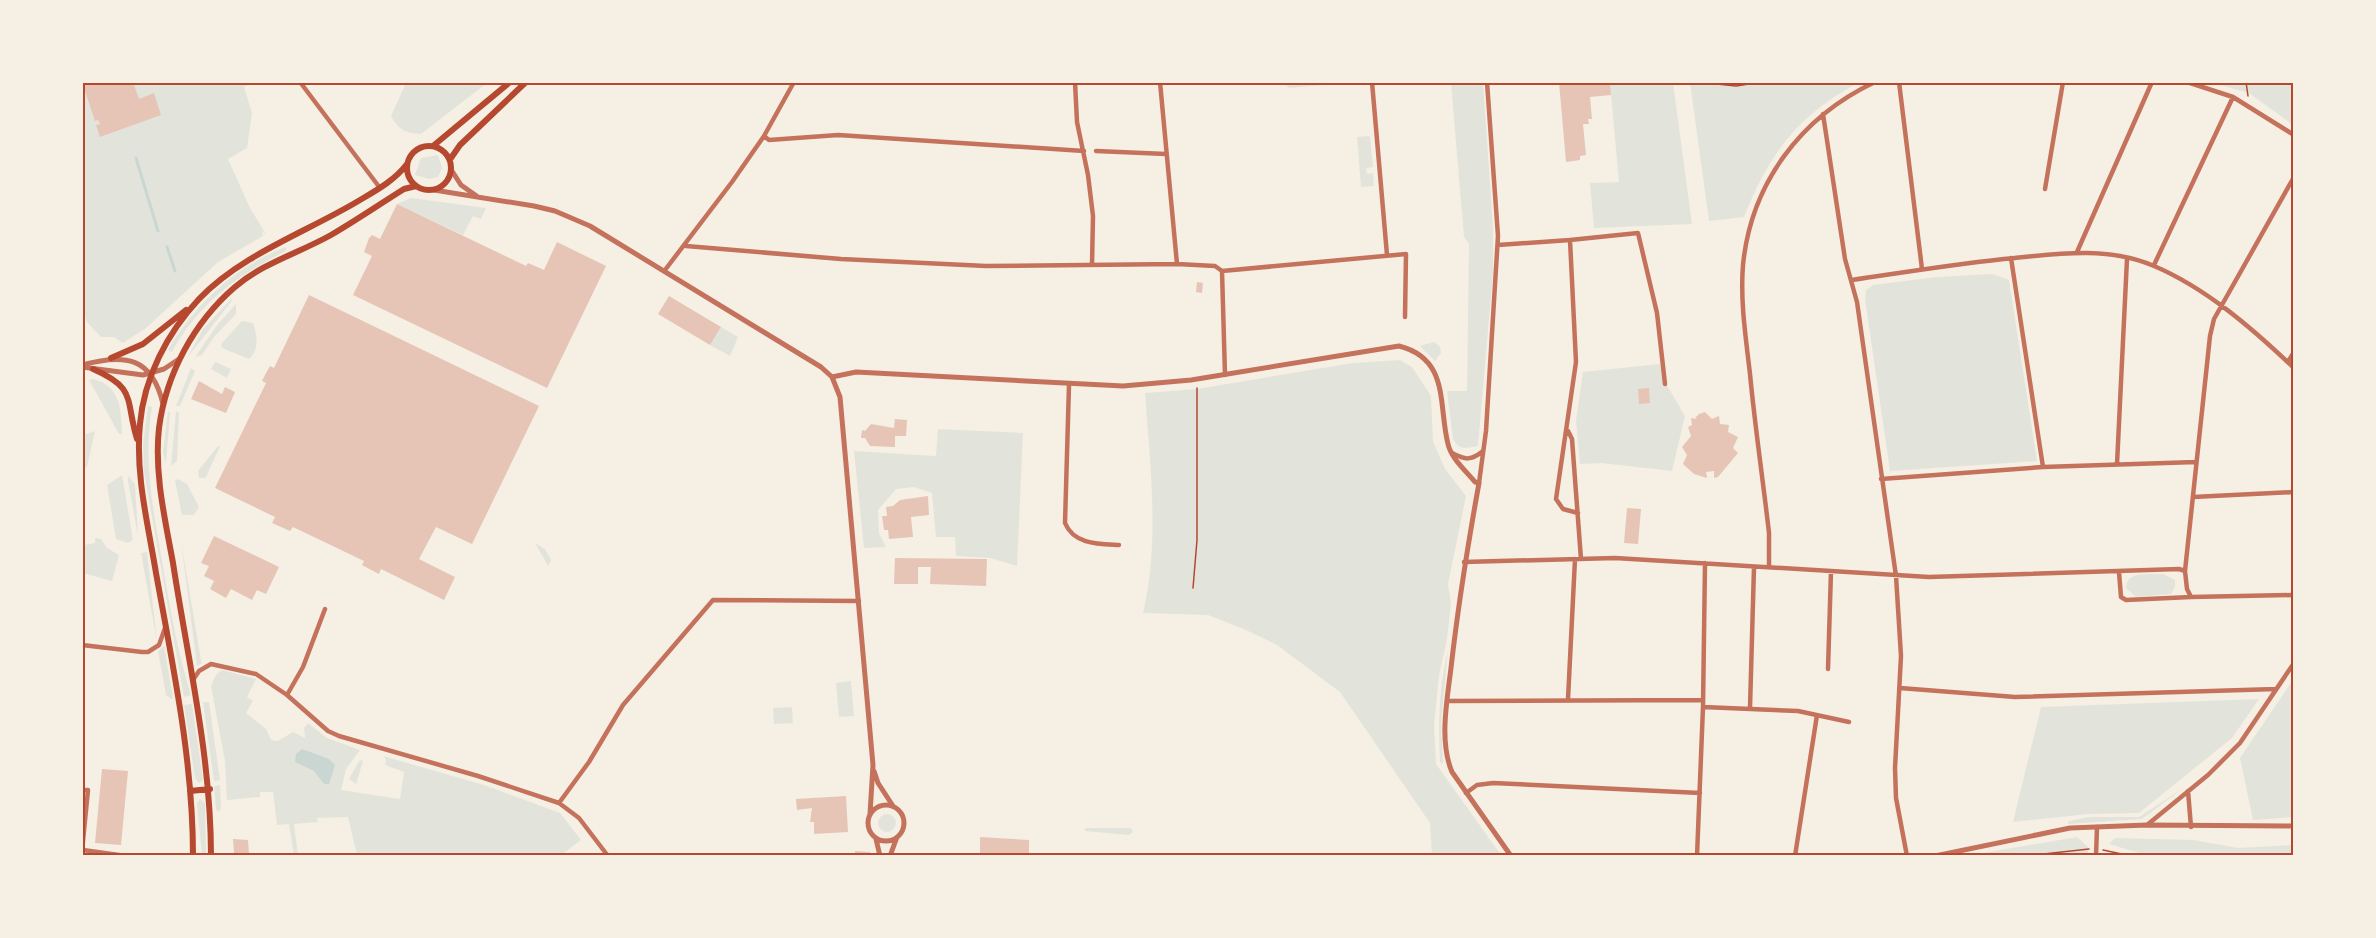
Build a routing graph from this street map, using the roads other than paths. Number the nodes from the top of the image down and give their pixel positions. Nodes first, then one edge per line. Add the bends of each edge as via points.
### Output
1 (300, 82) edge
2 (510, 82) edge
3 (526, 82) edge
4 (794, 82) edge
5 (1075, 82) edge
6 (1160, 82) edge
7 (1372, 82) edge
8 (1487, 82) edge
9 (1875, 82) edge
10 (1899, 82) edge
11 (2063, 82) edge
12 (2152, 82) edge
13 (2187, 82) edge
14 (2233, 97) junction
15 (1823, 114) junction
16 (2294, 135) edge
17 (764, 136) junction
18 (433, 146) junction
19 (1084, 151) junction
20 (1096, 151) dead end
21 (1166, 154) junction
22 (451, 158) junction
23 (407, 165) junction
24 (452, 171) junction
25 (2294, 177) edge
26 (416, 186) junction
27 (380, 188) junction
28 (2045, 189) dead end
29 (434, 190) junction
30 (485, 200) junction
31 (1570, 240) junction
32 (1498, 245) junction
33 (686, 246) junction
34 (2077, 252) junction
35 (1387, 255) junction
36 (2011, 258) junction
37 (2127, 259) junction
38 (1177, 264) junction
39 (1092, 265) junction
40 (2154, 266) junction
41 (1922, 269) junction
42 (665, 270) junction
43 (1222, 271) junction
44 (1852, 280) junction
45 (198, 300) junction
46 (2221, 306) junction
47 (1405, 317) dead end
48 (2294, 352) edge
49 (111, 358) junction
50 (179, 359) junction
51 (2288, 362) junction
52 (82, 367) edge
53 (2294, 368) edge
54 (93, 369) junction
55 (152, 374) junction
56 (1224, 375) junction
57 (832, 377) junction
58 (1665, 384) dead end
59 (1070, 385) junction
60 (163, 406) junction
61 (1568, 431) junction
62 (138, 443) junction
63 (1484, 451) junction
64 (1451, 453) junction
65 (2196, 462) junction
66 (2117, 464) junction
67 (2043, 467) junction
68 (1881, 479) junction
69 (1479, 483) junction
70 (2294, 492) edge
71 (2193, 496) junction
72 (1578, 513) junction
73 (1119, 545) dead end
74 (1575, 559) junction
75 (1581, 559) junction
76 (1464, 562) junction
77 (1705, 563) junction
78 (1754, 567) junction
79 (1769, 567) junction
80 (1831, 571) junction
81 (2185, 571) junction
82 (2119, 572) junction
83 (1896, 576) junction
84 (2294, 595) edge
85 (2191, 597) junction
86 (859, 601) junction
87 (325, 609) dead end
88 (165, 625) junction
89 (82, 645) edge
90 (2294, 663) edge
91 (1828, 669) dead end
92 (193, 680) junction
93 (1900, 688) junction
94 (2276, 689) junction
95 (287, 696) junction
96 (1568, 699) junction
97 (1703, 700) junction
98 (1447, 702) junction
99 (1703, 707) junction
100 (1750, 708) junction
101 (1817, 715) junction
102 (1849, 722) dead end
103 (873, 765) junction
104 (210, 789) junction
105 (82, 790) edge
106 (190, 791) junction
107 (2188, 791) junction
108 (1466, 793) junction
109 (1700, 793) junction
110 (559, 803) junction
111 (893, 806) junction
112 (870, 814) junction
113 (2147, 825) junction
114 (2192, 826) junction
115 (2294, 826) edge
116 (2097, 827) junction
117 (873, 836) junction
118 (897, 836) junction
119 (83, 850) edge
120 (126, 855) edge
121 (193, 855) edge
122 (211, 855) edge
123 (608, 855) edge
124 (880, 855) edge
125 (890, 855) edge
126 (1511, 855) edge
127 (1697, 855) edge
128 (1795, 855) edge
129 (1908, 855) edge
130 (1935, 855) edge
131 (2096, 855) edge

1 - 27 street
2 - 18 main road
3 - 22 main road
4 - 17 street
5 - 19 street via 1077,122
6 - 21 street
7 - 35 street
8 - 32 street
9 - 15 street
10 - 41 street
11 - 28 street
12 - 34 street
13 - 14 street
14 - 16 street
14 - 40 street
15 - 44 street via 1845,259
15 - 79 street via 1792,144 1768,179 1751,224 1743,266 1744,318 1769,533
17 - 19 street via 769,140 823,136 946,140
17 - 33 street
18 - 22 main road
18 - 23 main road via 416,150
19 - 39 street via 1093,216
20 - 21 street
21 - 38 street
22 - 24 main road
23 - 26 main road
23 - 27 main road
24 - 29 main road via 446,183
24 - 30 street via 465,188
25 - 46 street
26 - 29 main road
26 - 50 main road via 404,189 330,235 264,267 235,286 207,316
27 - 45 main road via 266,251 227,275
29 - 30 street
30 - 42 street via 534,206 579,220
31 - 32 street
31 - 58 street via 1638,233 1657,313
31 - 61 street via 1576,339
32 - 63 street
33 - 39 street via 986,266
33 - 42 street
34 - 36 street
34 - 37 street
35 - 43 street
35 - 47 street via 1406,254
36 - 41 street
36 - 67 street
37 - 40 street
37 - 66 street
38 - 39 street
38 - 43 street via 1205,265
40 - 46 street
41 - 44 street
42 - 57 street
43 - 56 street
44 - 68 street
45 - 49 main road via 143,344
45 - 55 main road via 171,334
46 - 51 street
46 - 65 street via 2210,336
48 - 51 street
49 - 52 street
49 - 55 street via 131,361
50 - 55 street
50 - 60 main road
51 - 53 street
52 - 54 street
54 - 55 street
54 - 62 main road via 112,377 126,391
55 - 60 street
55 - 62 main road
56 - 59 street via 1145,385
56 - 64 street via 1399,346 1408,348 1421,355 1439,383
57 - 59 street via 856,372
57 - 86 street via 840,397
59 - 73 street via 1065,523 1075,537 1084,541
60 - 92 main road via 159,477
61 - 72 street via 1572,439
61 - 72 street via 1556,499 1563,509
62 - 88 main road via 141,484
63 - 64 street via 1470,459
63 - 69 street
64 - 69 street
65 - 66 street
65 - 71 street
66 - 67 street
67 - 68 street
68 - 83 street
69 - 76 street
70 - 71 street
71 - 81 street
72 - 75 street
74 - 75 street
74 - 76 street
74 - 96 street
75 - 77 street
76 - 98 street
77 - 78 street
77 - 97 street
78 - 79 street
78 - 100 street
79 - 80 street
80 - 83 street
80 - 91 street
81 - 82 street
81 - 85 street
82 - 83 street
82 - 85 street via 2121,597 2126,600
83 - 93 street
84 - 85 street
86 - 103 street
86 - 110 street via 713,600 623,705
87 - 95 street via 303,667
88 - 89 street via 159,645 148,652
88 - 106 main road via 189,764
90 - 94 street
92 - 95 street via 205,665 217,663 256,674
92 - 104 main road
93 - 94 street via 2015,698
93 - 129 street via 1896,798
94 - 107 street via 2240,743
95 - 110 street via 339,736
96 - 97 street
96 - 98 street
97 - 99 street
98 - 108 street via 1447,757
99 - 100 street
99 - 109 street
100 - 101 street
101 - 102 street
101 - 128 street
103 - 111 street via 878,783
103 - 112 street
104 - 106 main road
104 - 122 main road
105 - 119 street via 88,790
106 - 121 main road
107 - 113 street
107 - 114 street
108 - 109 street via 1477,785 1493,783
108 - 126 street
109 - 127 street
110 - 123 street via 579,818
111 - 112 street via 878,807
111 - 118 street via 903,818
112 - 117 street via 868,828
113 - 114 street
113 - 116 street
114 - 115 street
116 - 130 street via 2050,832
116 - 131 street
117 - 118 street via 882,840
117 - 124 street via 879,843
118 - 125 street
119 - 120 street

